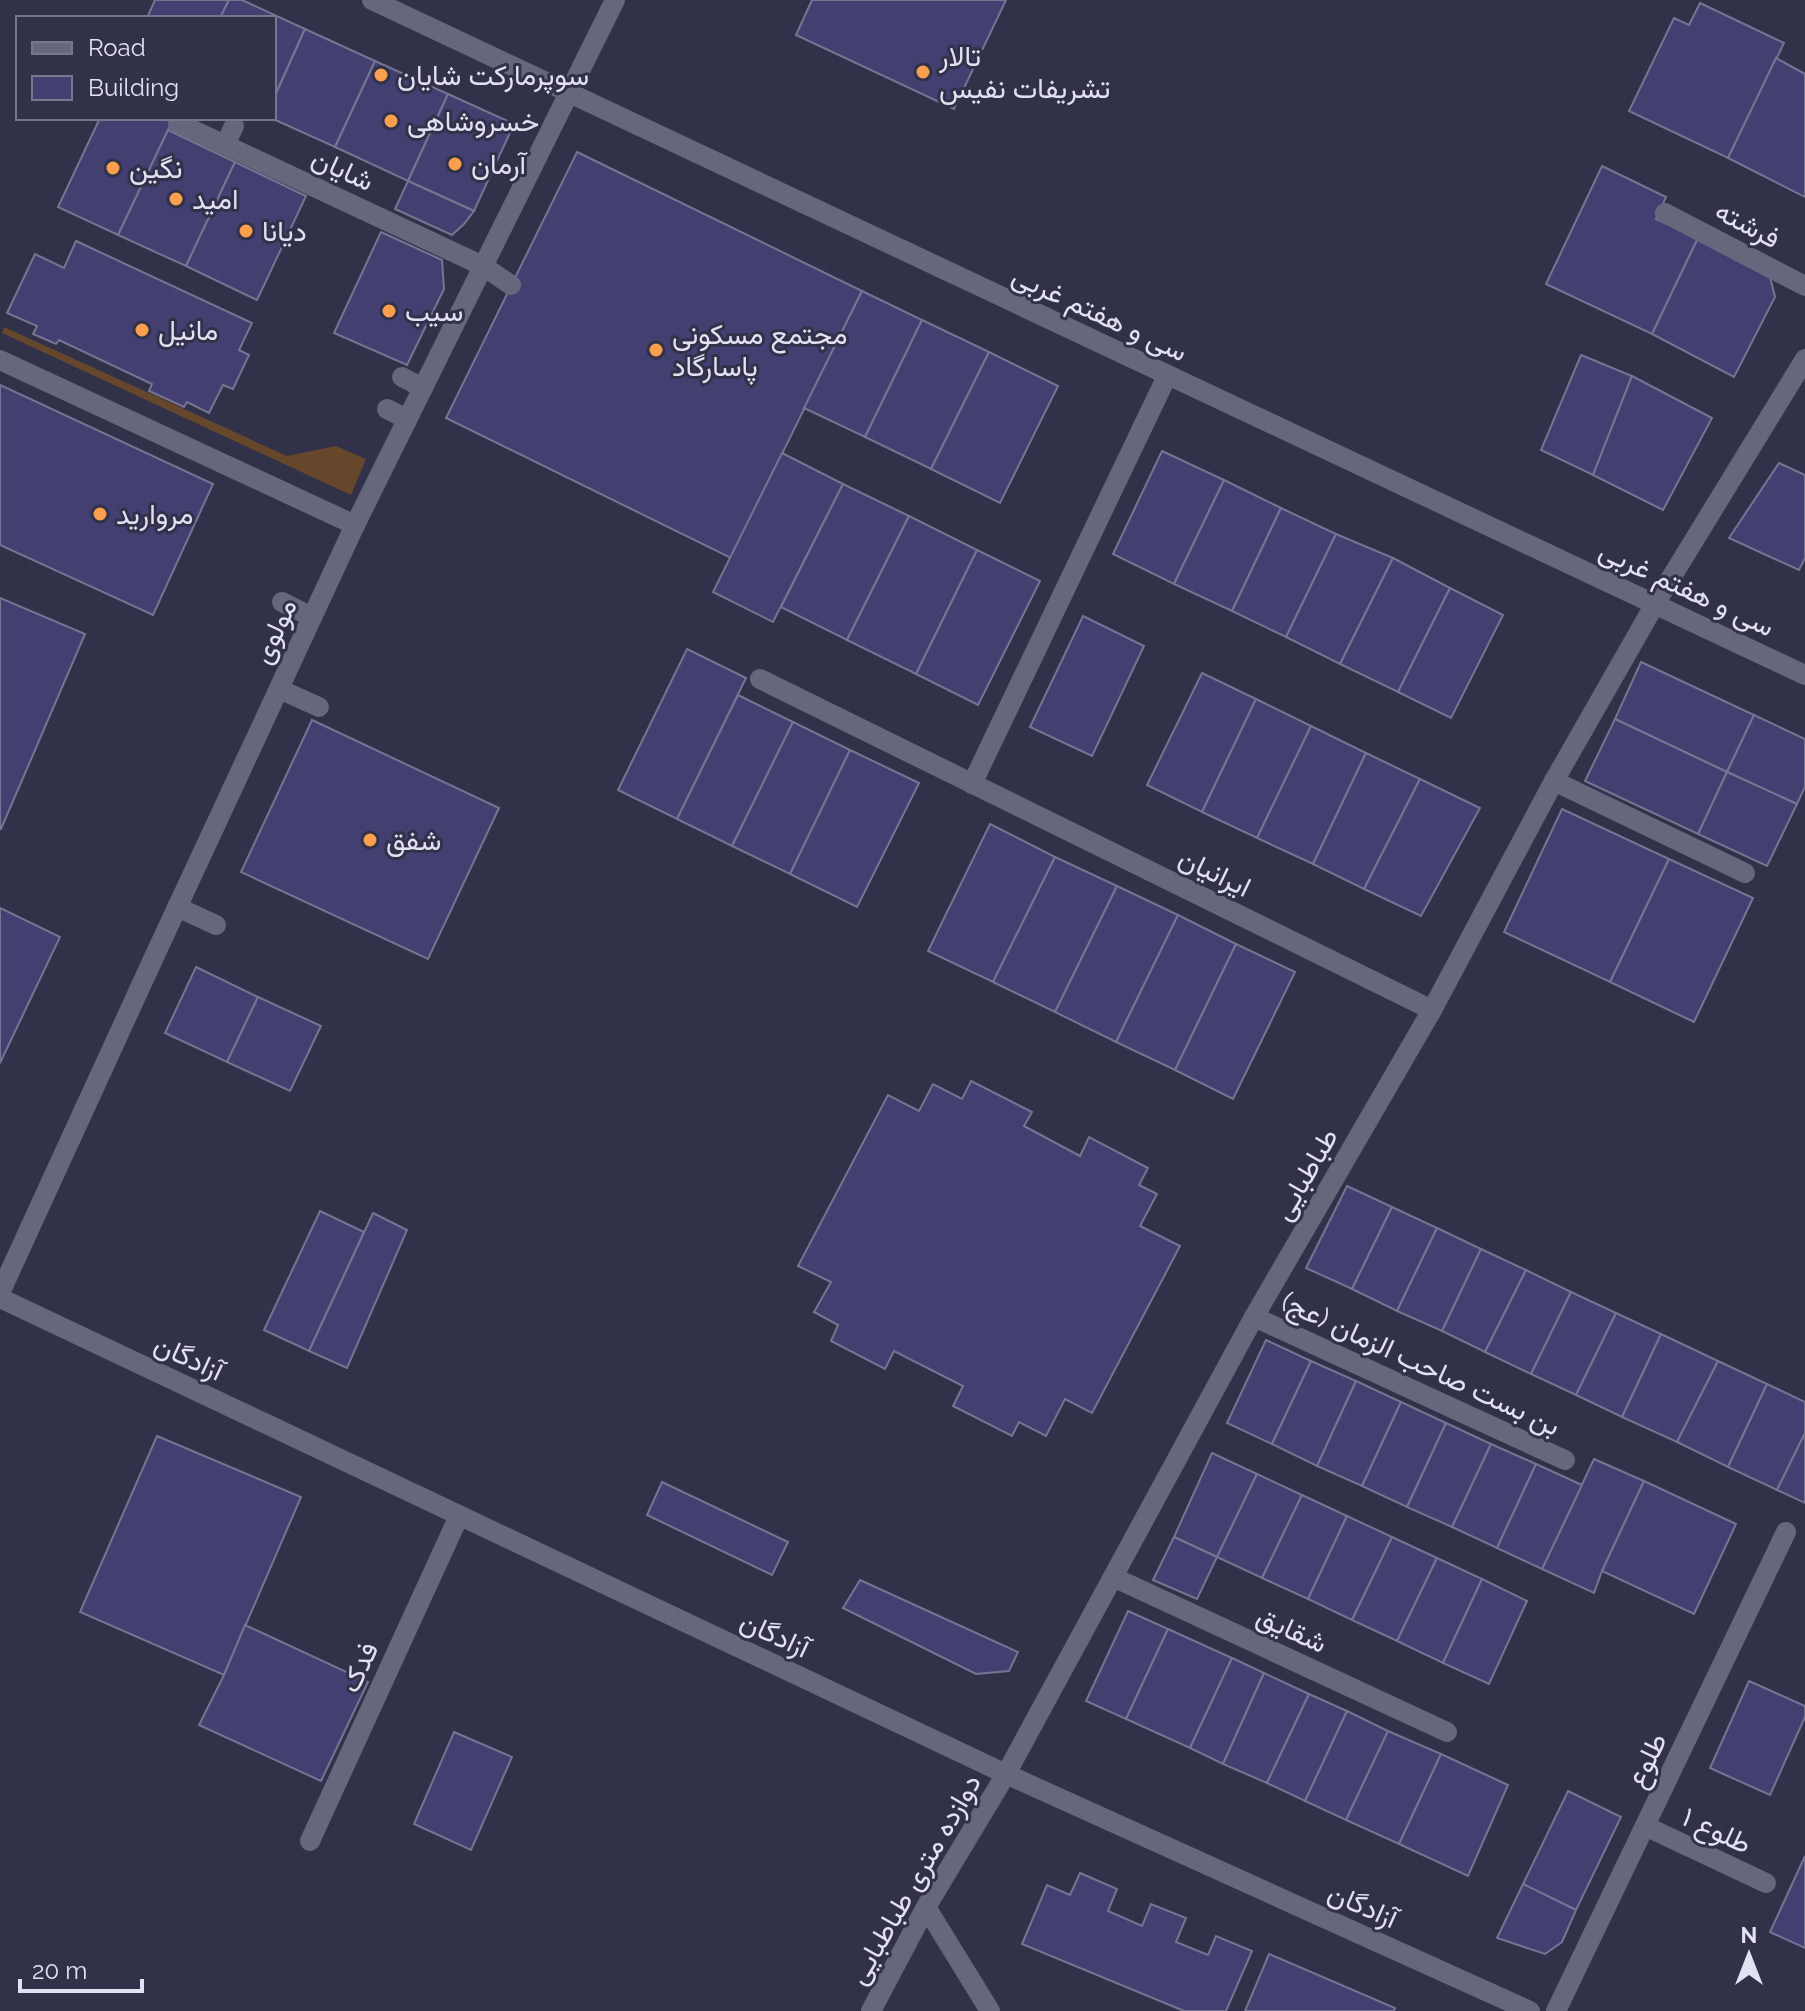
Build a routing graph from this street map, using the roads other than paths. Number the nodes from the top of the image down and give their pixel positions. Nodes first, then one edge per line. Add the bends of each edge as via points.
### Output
1 (372, 0) edge
2 (615, 0) edge
3 (569, 93) junction
4 (234, 126) dead end
5 (186, 128) edge
6 (225, 145) junction
7 (1665, 213) dead end
8 (483, 266) junction
9 (511, 285) dead end
10 (1805, 286) edge
11 (1805, 359) edge
12 (0, 360) edge
13 (1167, 376) junction
14 (402, 377) dead end
15 (423, 388) junction
16 (387, 409) dead end
17 (407, 419) junction
18 (355, 525) junction
19 (282, 602) dead end
20 (1655, 604) junction
21 (312, 617) junction
22 (1805, 675) edge
23 (760, 679) dead end
24 (279, 689) junction
25 (319, 707) dead end
26 (1554, 781) junction
27 (972, 784) junction
28 (1745, 873) dead end
29 (177, 907) junction
30 (216, 925) dead end
31 (1432, 1010) junction
32 (0, 1296) edge
33 (1254, 1317) junction
34 (1565, 1460) dead end
35 (459, 1516) junction
36 (1786, 1532) dead end
37 (1113, 1577) junction
38 (1447, 1732) dead end
39 (1006, 1774) junction
40 (1645, 1826) junction
41 (310, 1841) dead end
42 (1766, 1883) dead end
43 (926, 1907) junction
44 (871, 2011) edge
45 (990, 2011) edge
46 (1530, 2011) edge
47 (1556, 2011) edge

1 - 3 street, سی و هفتم غربی
2 - 3 street, مولوی
3 - 8 street, مولوی
3 - 13 street, سی و هفتم غربی
4 - 6 street
5 - 6 street, شایان
6 - 8 street, شایان via 271,159 293,183 335,188
7 - 10 street, فرشته
8 - 9 street, شایان
8 - 15 street, مولوی
11 - 20 street
12 - 18 street
13 - 20 street, سی و هفتم غربی
13 - 27 street
14 - 15 street
15 - 17 street, مولوی
16 - 17 street
17 - 18 street, مولوی
18 - 21 street, مولوی
19 - 21 street
20 - 22 street, سی و هفتم غربی
20 - 26 street, طباطبایی
21 - 24 street, مولوی
23 - 27 street, ایرانیان
24 - 25 street
24 - 29 street, مولوی
26 - 28 street
26 - 31 street, طباطبایی
27 - 31 street, ایرانیان
29 - 30 street
29 - 32 street, مولوی
31 - 33 street, طباطبایی
32 - 35 street, آزادگان
33 - 34 street, بن بست صاحب الزمان (عج)
33 - 37 street, طباطبایی
35 - 39 street, آزادگان
35 - 41 street, فدک
36 - 40 street, طلوع
37 - 38 street, شقایق
37 - 39 street, طباطبایی
39 - 43 street, دوازده متری طباطبایی
39 - 46 street, آزادگان
40 - 42 street, طلوع ۱
40 - 47 street, طلوع
43 - 44 street, دوازده متری طباطبایی
43 - 45 street

